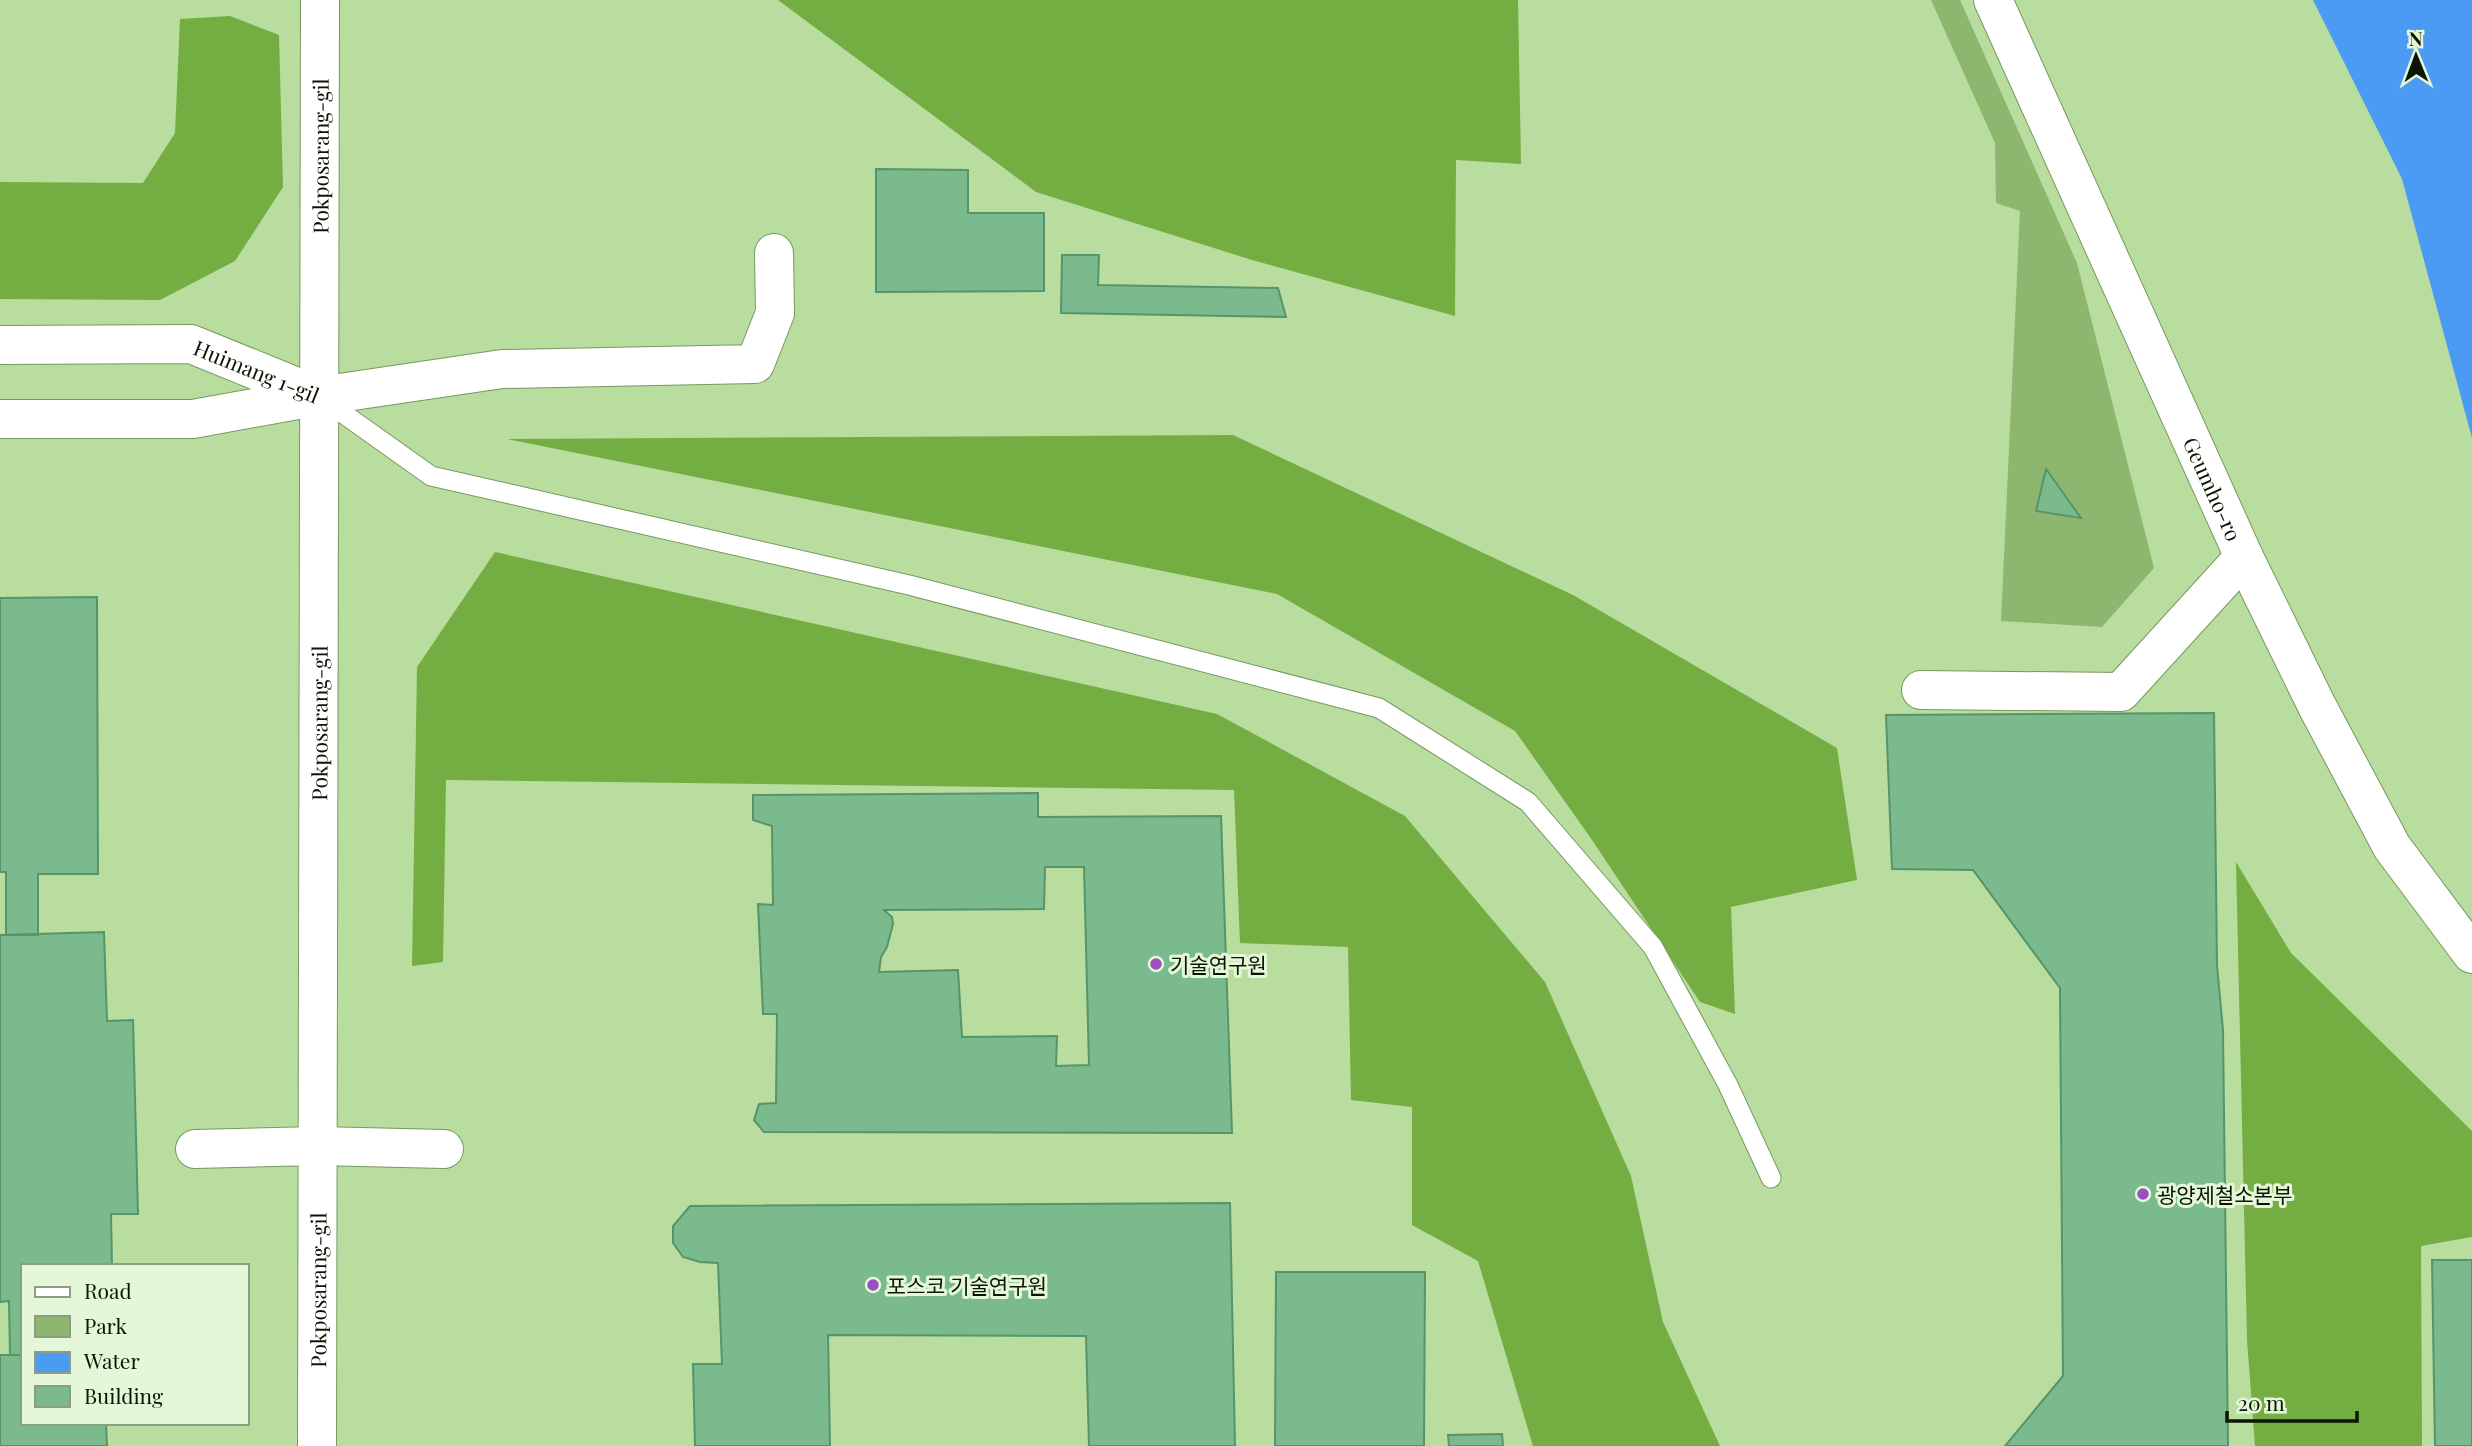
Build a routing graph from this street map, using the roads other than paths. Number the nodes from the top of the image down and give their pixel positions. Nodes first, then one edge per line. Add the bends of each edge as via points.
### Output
1 (320, 0) edge
2 (1993, 0) edge
3 (774, 253) dead end
4 (0, 345) edge
5 (319, 396) junction
6 (0, 419) edge
7 (2244, 557) junction
8 (1921, 690) dead end
9 (2472, 954) edge
10 (318, 1146) junction
11 (195, 1149) dead end
12 (444, 1149) dead end
13 (1771, 1178) dead end
14 (317, 1446) edge

1 - 5 street, Pokposarang-gil
2 - 7 street, Geumho-ro
3 - 5 street via 775,313 755,364 502,369
4 - 5 street, Huimang 1-gil via 191,344
5 - 6 street, Huimang 1-gil via 193,419
5 - 10 street, Pokposarang-gil
5 - 13 lane via 431,476 909,585 1378,708 1528,802 1653,947 1728,1085
7 - 8 street via 2121,692
7 - 9 street, Geumho-ro via 2392,847
10 - 11 street
10 - 12 street
10 - 14 street, Pokposarang-gil

